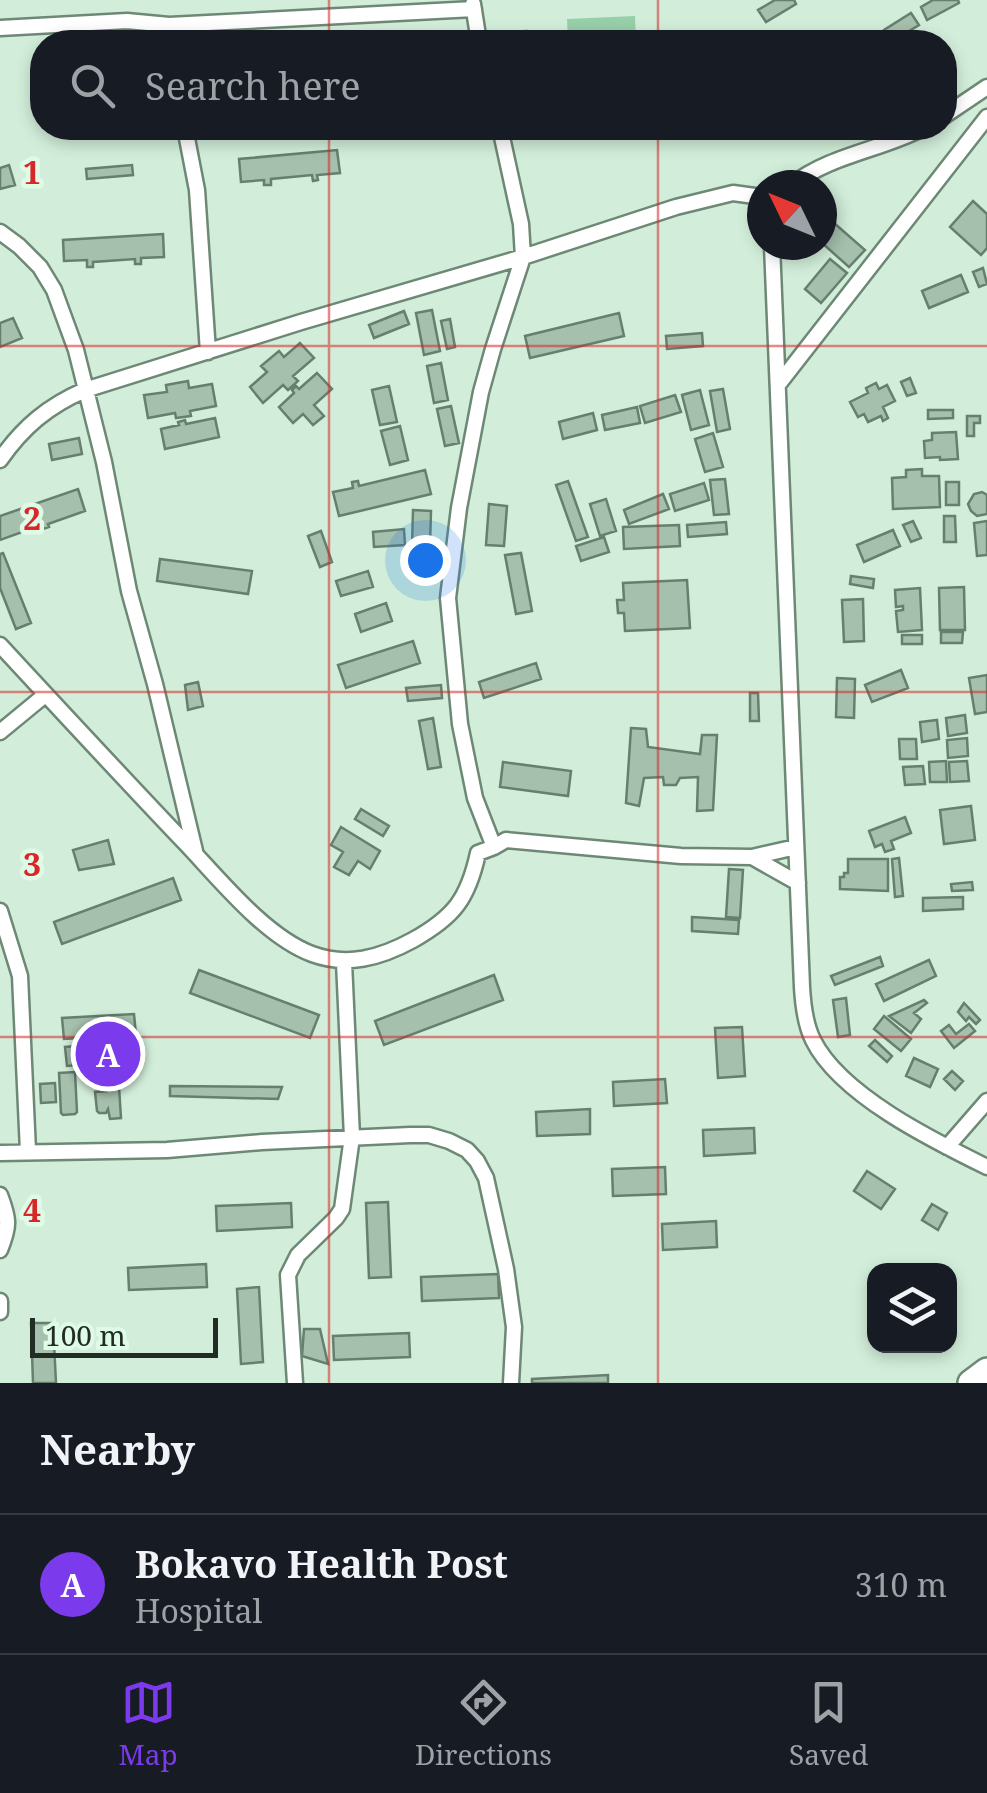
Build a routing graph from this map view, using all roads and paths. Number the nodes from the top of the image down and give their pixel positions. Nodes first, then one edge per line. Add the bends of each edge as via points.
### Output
1 (473, 5) edge
2 (170, 25) junction
3 (0, 28) edge
4 (171, 30) edge
5 (477, 30) edge
6 (987, 87) edge
7 (957, 107) edge
8 (987, 117) edge
9 (187, 140) edge
10 (503, 140) edge
11 (892, 140) edge
12 (813, 170) edge
13 (747, 195) edge
14 (0, 232) edge
15 (523, 257) junction
16 (773, 260) edge
17 (208, 352) junction
18 (778, 385) junction
19 (85, 390) junction
20 (0, 460) edge
21 (0, 645) edge
22 (45, 695) junction
23 (0, 732) edge
24 (796, 846) junction
25 (494, 847) junction
26 (196, 854) junction
27 (752, 857) junction
28 (798, 883) junction
29 (0, 911) edge
30 (344, 962) junction
31 (987, 1101) edge
32 (352, 1137) junction
33 (947, 1147) junction
34 (28, 1151) junction
35 (0, 1153) edge
36 (987, 1167) edge
37 (0, 1195) edge
38 (0, 1250) edge
39 (987, 1371) edge
40 (295, 1383) edge
41 (511, 1383) edge
42 (971, 1383) edge

1 - 2 street
1 - 5 street
2 - 3 street
2 - 4 street
6 - 7 street
8 - 18 street
9 - 17 street
10 - 15 street
11 - 12 street
13 - 15 street via 676,208
14 - 19 street via 20,246 54,290
15 - 17 street
15 - 25 street via 481,392 448,598 460,724 475,798
16 - 18 street
17 - 19 street
18 - 24 street
19 - 20 street via 33,421
19 - 26 street
21 - 22 street
22 - 23 street
22 - 26 street
24 - 27 street
24 - 28 street
25 - 27 street via 506,840
25 - 30 street via 478,854 465,895 445,920 404,945
26 - 30 street via 276,934 311,954
27 - 28 street
28 - 33 street via 803,998 813,1040 859,1090
29 - 34 street via 20,976
30 - 32 street
31 - 33 street
32 - 34 street via 167,1150
32 - 40 street via 342,1209 288,1275
32 - 41 street via 429,1135 478,1161 506,1269 514,1327
33 - 36 street
34 - 35 street
37 - 38 street via 8,1227
39 - 42 highway

